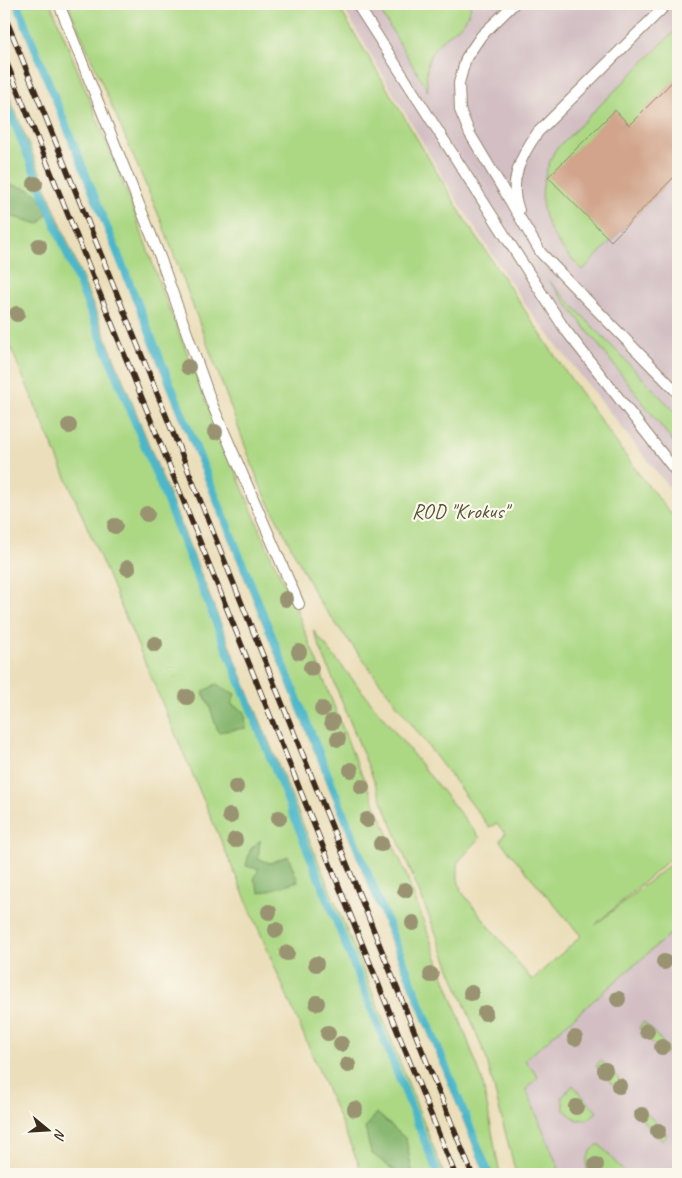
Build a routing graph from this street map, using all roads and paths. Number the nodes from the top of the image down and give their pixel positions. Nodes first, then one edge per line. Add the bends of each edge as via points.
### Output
1 (58, 4) edge
2 (357, 4) edge
3 (514, 4) edge
4 (667, 4) edge
5 (527, 230) junction
6 (678, 393) edge
7 (678, 474) edge
8 (299, 604) dead end

1 - 8 lane via 160,257 212,404
2 - 7 lane via 564,328
3 - 5 lane via 481,36 466,58 459,83 460,110 470,134
4 - 5 lane via 538,132 522,153 515,179 517,205
5 - 6 lane via 541,253

